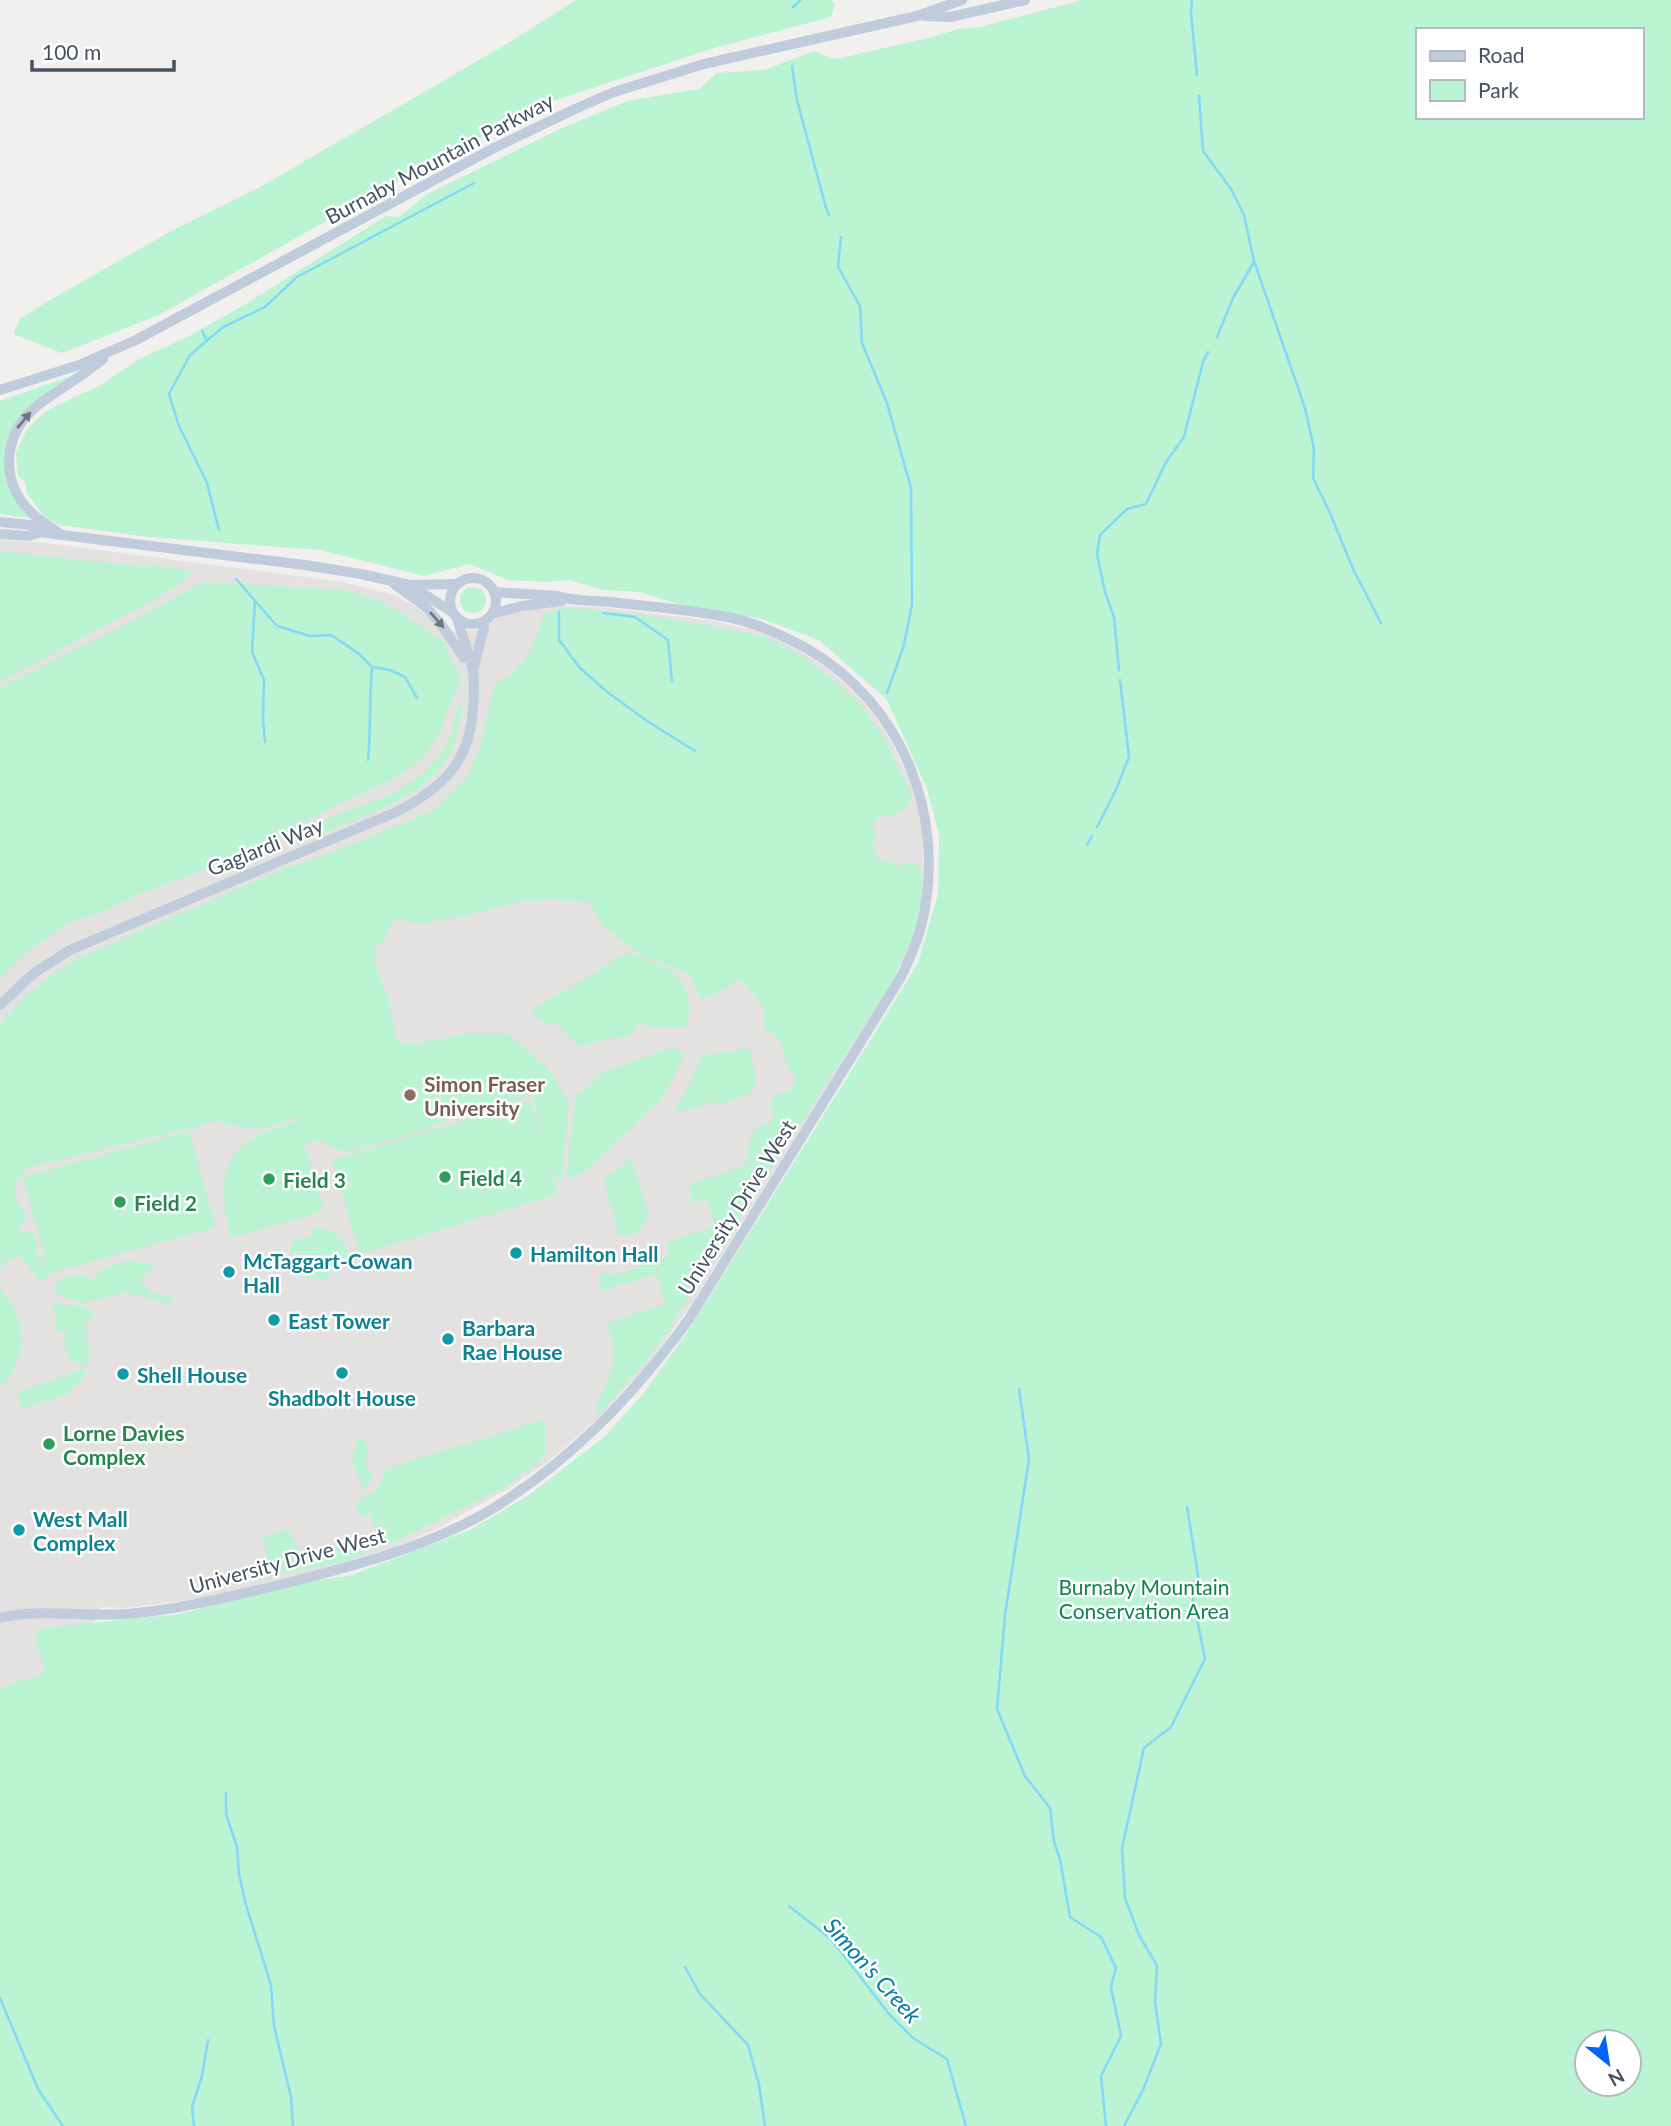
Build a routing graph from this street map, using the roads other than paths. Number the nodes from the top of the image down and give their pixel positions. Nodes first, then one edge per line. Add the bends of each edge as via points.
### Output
1 (962, 0) edge
2 (1025, 0) edge
3 (917, 16) junction
4 (112, 352) junction
5 (0, 390) edge
6 (0, 522) edge
7 (41, 533) junction
8 (0, 534) edge
9 (62, 535) junction
10 (389, 580) junction
11 (410, 584) junction
12 (457, 584) junction
13 (494, 592) junction
14 (568, 600) junction
15 (455, 615) junction
16 (488, 618) junction
17 (473, 671) junction
18 (0, 1005) edge
19 (0, 1618) edge

1 - 3 street, Burnaby Mountain Parkway
2 - 3 street, Burnaby Mountain Parkway via 950,17
3 - 4 street, Burnaby Mountain Parkway via 704,64 575,108
4 - 5 street, Burnaby Mountain Parkway
9 -> 4 street via 37,518 15,491 8,470 9,446 15,430 36,407
6 - 7 street via 30,525
7 - 8 street
7 - 9 street
9 - 10 street
10 - 11 street
10 -> 17 street via 426,607
11 - 12 street
11 - 15 street
12 - 13 street via 478,579
12 - 15 street via 450,597
13 - 14 street, University Drive West
13 - 16 street via 496,604
14 - 16 street, University Drive West via 522,606
14 - 19 street, University Drive West via 722,617 761,627 827,660 869,700 918,784 929,843 920,928 901,977 663,1355 591,1435 536,1480 461,1525 369,1561 303,1579 135,1614 42,1612
15 - 16 street via 470,624
15 - 17 street, Gaglardi Way
16 - 17 street, Gaglardi Way
17 - 18 street, Gaglardi Way via 470,736 447,777 428,794 376,821 69,950 34,973

